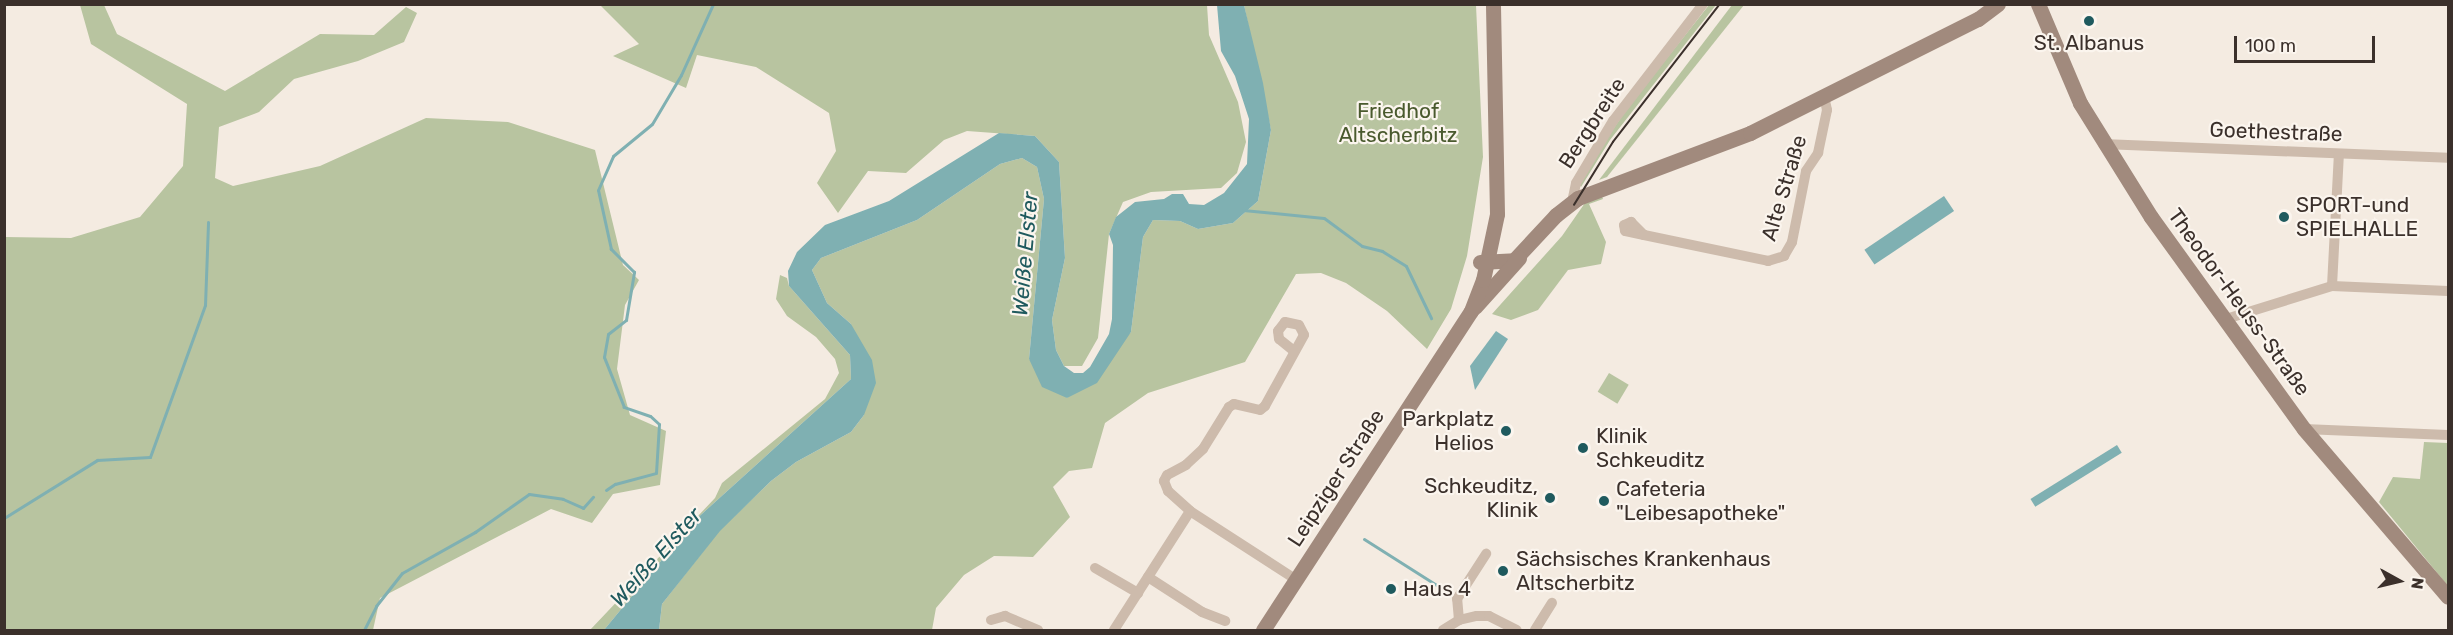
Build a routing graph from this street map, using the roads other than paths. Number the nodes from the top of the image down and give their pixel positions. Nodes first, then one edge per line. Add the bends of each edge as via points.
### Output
1 (1493, 4) edge
2 (1703, 4) edge
3 (1998, 4) edge
4 (2038, 4) edge
5 (1824, 96) junction
6 (2103, 144) junction
7 (2339, 154) junction
8 (1495, 156) junction
9 (2448, 158) edge
10 (1572, 202) junction
11 (1644, 235) dead end
12 (1523, 254) junction
13 (1483, 262) junction
14 (1478, 279) junction
15 (1501, 280) junction
16 (2332, 286) junction
17 (2448, 291) edge
18 (1471, 311) junction
19 (2226, 319) junction
20 (1445, 348) junction
21 (1294, 351) dead end
22 (2304, 429) junction
23 (2448, 435) edge
24 (1190, 511) junction
25 (1486, 554) dead end
26 (1095, 568) dead end
27 (1148, 577) junction
28 (1296, 579) junction
29 (1138, 593) junction
30 (2448, 597) edge
31 (1552, 603) dead end
32 (991, 620) dead end
33 (1459, 620) junction
34 (1225, 621) dead end
35 (1038, 630) edge
36 (1114, 630) edge
37 (1263, 630) edge
38 (1443, 630) edge
39 (1517, 630) edge
40 (1535, 630) edge

1 - 8 street, Leipziger Straße
2 - 10 street, Bergbreite via 1613,121 1576,183
3 - 5 street, Alte Straße via 1978,19
4 - 6 street, Theodor-Heuss-Straße via 2080,103
5 - 10 street, Alte Straße via 1750,134
5 - 11 street, Alte Straße via 1827,110 1818,153 1806,171 1792,242 1784,256 1768,261
6 - 7 street, Goethestraße
6 - 19 street, Theodor-Heuss-Straße
7 - 9 street, Goethestraße
7 - 16 street
8 - 13 street, Leipziger Straße
8 - 13 street, Leipziger Straße via 1498,187 1494,242
10 - 12 street, Bergbreite
12 - 13 street, Bergbreite via 1509,262
12 - 15 street, Leipziger Straße
13 - 14 street, Leipziger Straße
14 - 15 street
14 - 18 street, Leipziger Straße
14 - 20 street, Leipziger Straße
15 - 18 street, Leipziger Straße
16 - 17 street
16 - 19 street
18 - 20 street, Leipziger Straße
19 - 22 street, Theodor-Heuss-Straße
20 - 28 street, Leipziger Straße
21 - 24 street via 1265,406 1260,410 1234,404 1229,407 1203,449 1167,475 1164,481 1168,491
22 - 23 street
22 - 30 street, Theodor-Heuss-Straße
24 - 27 street
24 - 28 street
25 - 33 street via 1457,600
26 - 29 street
27 - 29 street
27 - 34 street via 1202,612
28 - 37 street, Leipziger Straße
29 - 36 street
31 - 40 street
32 - 35 street via 1005,616
33 - 38 street
33 - 39 street via 1489,616

